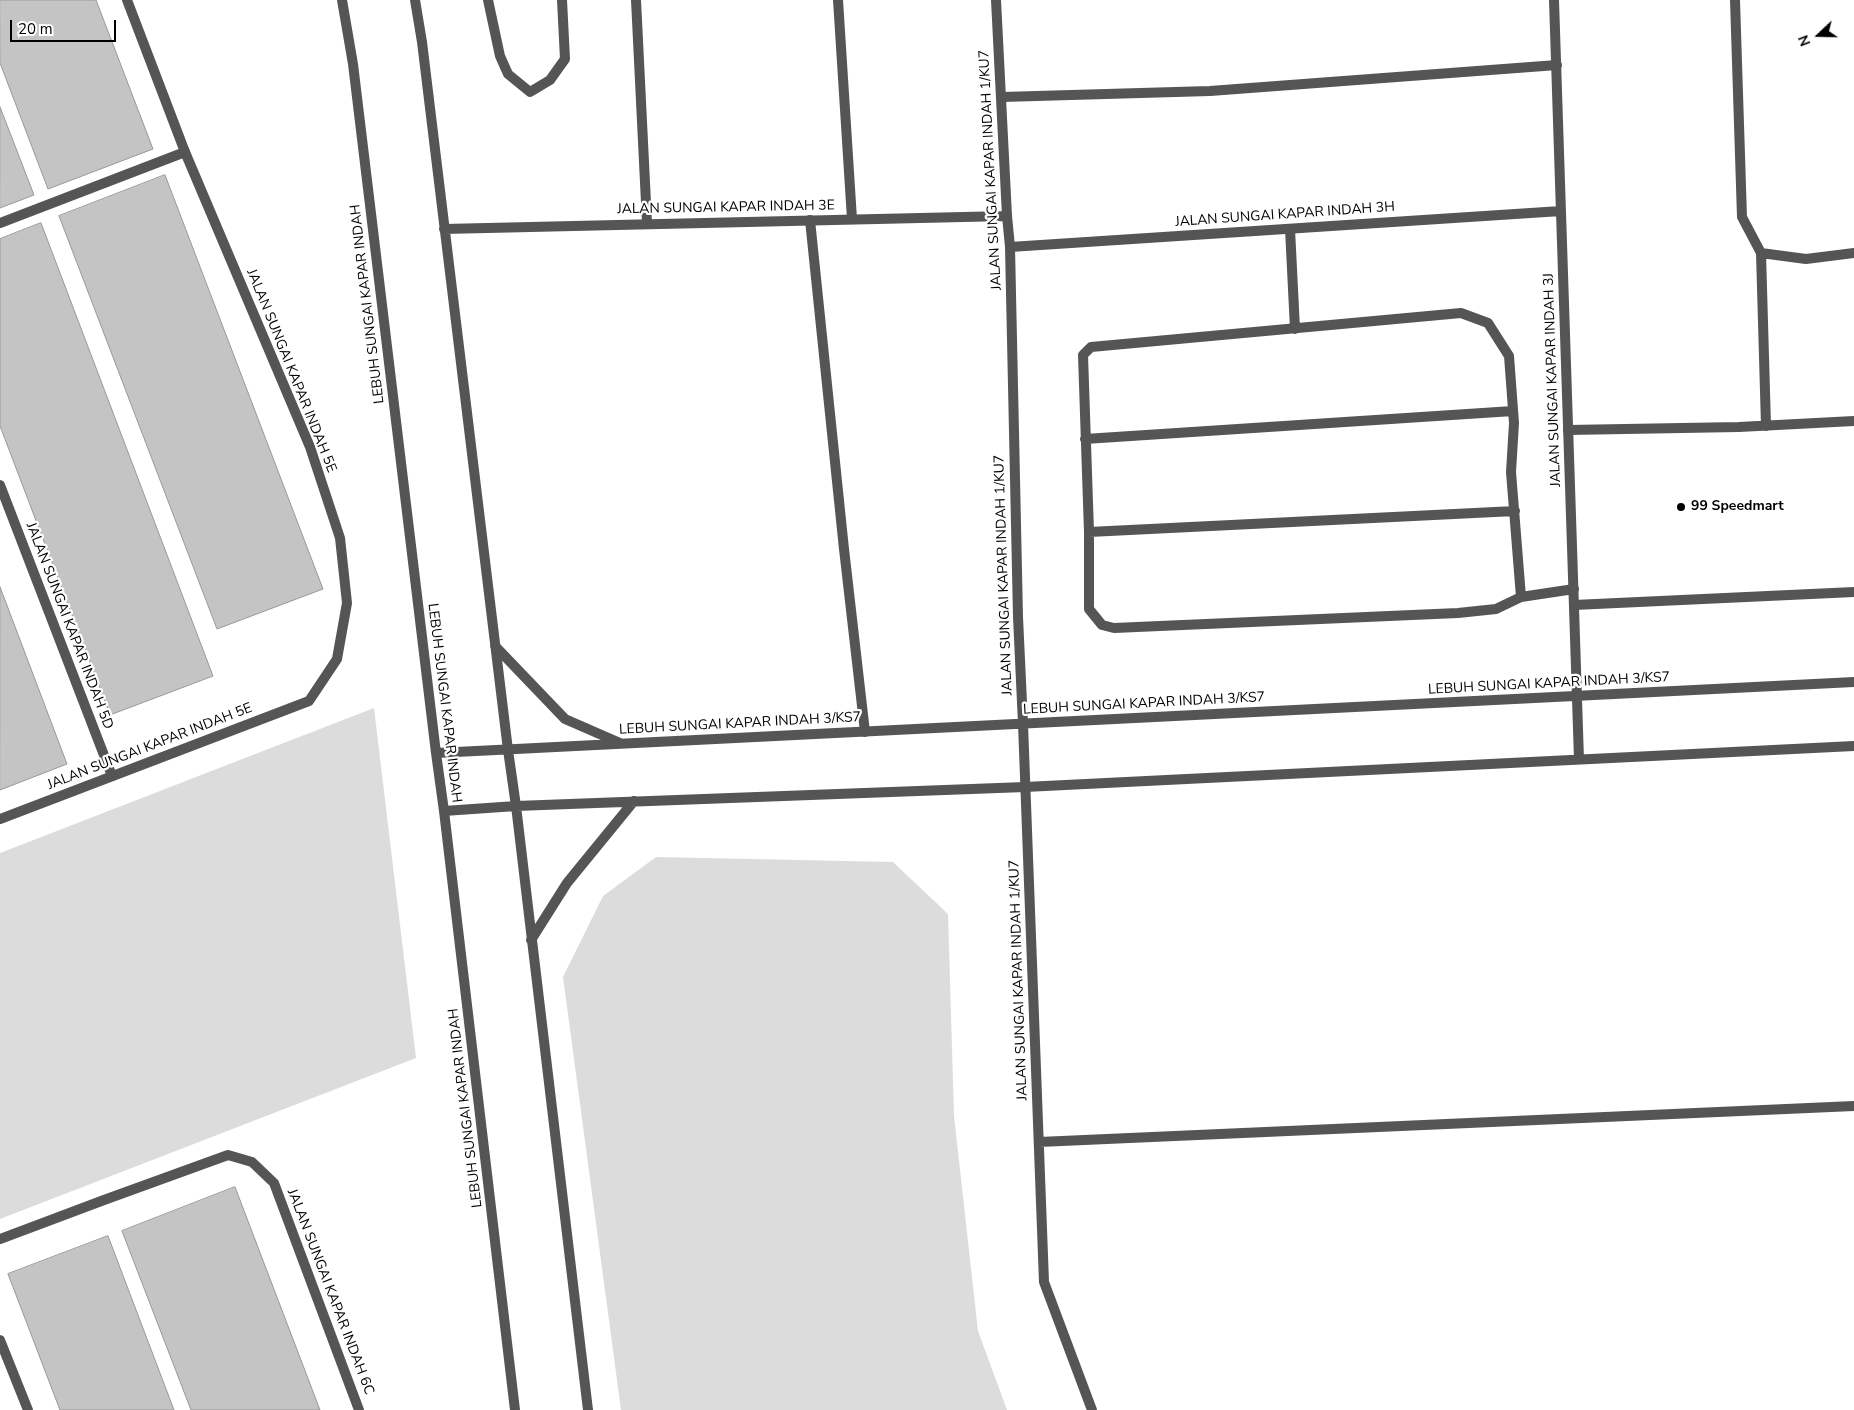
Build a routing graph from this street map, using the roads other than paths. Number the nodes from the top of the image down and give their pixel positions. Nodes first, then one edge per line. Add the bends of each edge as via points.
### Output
1 (127, 0) edge
2 (342, 0) edge
3 (415, 0) edge
4 (488, 0) edge
5 (562, 0) edge
6 (636, 0) edge
7 (838, 0) edge
8 (996, 0) edge
9 (1554, 0) edge
10 (1735, 0) edge
11 (1556, 65) junction
12 (1002, 96) junction
13 (186, 152) junction
14 (1561, 211) junction
15 (1007, 216) junction
16 (852, 219) junction
17 (810, 220) junction
18 (0, 223) edge
19 (646, 223) junction
20 (444, 229) junction
21 (1290, 229) junction
22 (1010, 247) junction
23 (1761, 253) junction
24 (1854, 253) edge
25 (1295, 329) junction
26 (1513, 412) junction
27 (1854, 421) edge
28 (1766, 426) junction
29 (1568, 430) junction
30 (1085, 439) junction
31 (0, 485) edge
32 (1515, 511) junction
33 (1089, 532) junction
34 (1574, 589) junction
35 (1854, 592) edge
36 (1521, 597) junction
37 (1574, 605) junction
38 (495, 646) junction
39 (1854, 682) edge
40 (1577, 696) junction
41 (1023, 724) junction
42 (865, 732) junction
43 (623, 744) junction
44 (1854, 746) edge
45 (508, 750) junction
46 (436, 753) junction
47 (1579, 759) junction
48 (112, 776) junction
49 (1025, 787) junction
50 (634, 801) junction
51 (516, 806) junction
52 (444, 811) junction
53 (0, 819) edge
54 (531, 940) junction
55 (1854, 1106) edge
56 (1039, 1142) junction
57 (0, 1240) edge
58 (0, 1340) edge
59 (28, 1410) edge
60 (359, 1410) edge
61 (515, 1410) edge
62 (588, 1410) edge
63 (1092, 1410) edge

1 - 13 street, JALAN SUNGAI KAPAR INDAH 5E
2 - 46 street, LEBUH SUNGAI KAPAR INDAH via 354,74
3 - 20 street
4 - 5 street via 500,56 508,74 530,92 550,80 565,60
6 - 19 street
7 - 16 street
8 - 12 street, JALAN SUNGAI KAPAR INDAH 1/KU7
9 - 11 street, JALAN SUNGAI KAPAR INDAH 3J
10 - 23 street via 1742,217
11 - 12 street via 1210,91
11 - 14 street, JALAN SUNGAI KAPAR INDAH 3J
12 - 15 street, JALAN SUNGAI KAPAR INDAH 1/KU7
13 - 18 street
13 - 48 street, JALAN SUNGAI KAPAR INDAH 5E via 310,446 340,538 347,603 337,659 309,701
14 - 21 street, JALAN SUNGAI KAPAR INDAH 3H
14 - 29 street, JALAN SUNGAI KAPAR INDAH 3J
15 - 16 street, JALAN SUNGAI KAPAR INDAH 3E
15 - 22 street, JALAN SUNGAI KAPAR INDAH 1/KU7
16 - 17 street, JALAN SUNGAI KAPAR INDAH 3E
17 - 19 street, JALAN SUNGAI KAPAR INDAH 3E
17 - 42 street
19 - 20 street, JALAN SUNGAI KAPAR INDAH 3E
20 - 38 street
21 - 22 street, JALAN SUNGAI KAPAR INDAH 3H
21 - 25 street
22 - 41 street, JALAN SUNGAI KAPAR INDAH 1/KU7
23 - 24 street via 1806,259
23 - 28 street
25 - 26 street via 1461,313 1488,323 1509,356
25 - 30 street via 1091,346 1083,355
26 - 30 street
26 - 32 street via 1511,472
27 - 28 street
28 - 29 street
29 - 34 street, JALAN SUNGAI KAPAR INDAH 3J
30 - 33 street
31 - 48 street, JALAN SUNGAI KAPAR INDAH 5D
32 - 33 street
32 - 36 street
33 - 36 street via 1089,609 1102,625 1114,628 1458,613 1496,609
34 - 36 street
34 - 37 street, JALAN SUNGAI KAPAR INDAH 3J
35 - 37 street
37 - 40 street, JALAN SUNGAI KAPAR INDAH 3J
38 - 43 street via 565,719
38 - 45 street
39 - 40 street, LEBUH SUNGAI KAPAR INDAH 3/KS7
40 - 41 street, LEBUH SUNGAI KAPAR INDAH 3/KS7
40 - 47 street, JALAN SUNGAI KAPAR INDAH 3J
41 - 42 street, LEBUH SUNGAI KAPAR INDAH 3/KS7
41 - 49 street, JALAN SUNGAI KAPAR INDAH 1/KU7
42 - 43 street, LEBUH SUNGAI KAPAR INDAH 3/KS7
43 - 45 street, LEBUH SUNGAI KAPAR INDAH 3/KS7
44 - 47 street
45 - 46 street, LEBUH SUNGAI KAPAR INDAH 3/KS7
45 - 51 street
46 - 52 street, LEBUH SUNGAI KAPAR INDAH
47 - 49 street
48 - 53 street, JALAN SUNGAI KAPAR INDAH 5E
49 - 50 street
49 - 56 street, JALAN SUNGAI KAPAR INDAH 1/KU7
50 - 51 street
50 - 54 street via 567,883
51 - 52 street
51 - 54 street
52 - 61 street, LEBUH SUNGAI KAPAR INDAH
54 - 62 street
55 - 56 street
56 - 63 street, JALAN SUNGAI KAPAR INDAH 1/KU7 via 1044,1282
57 - 60 street, JALAN SUNGAI KAPAR INDAH 6C via 228,1155 252,1162 274,1183
58 - 59 street

